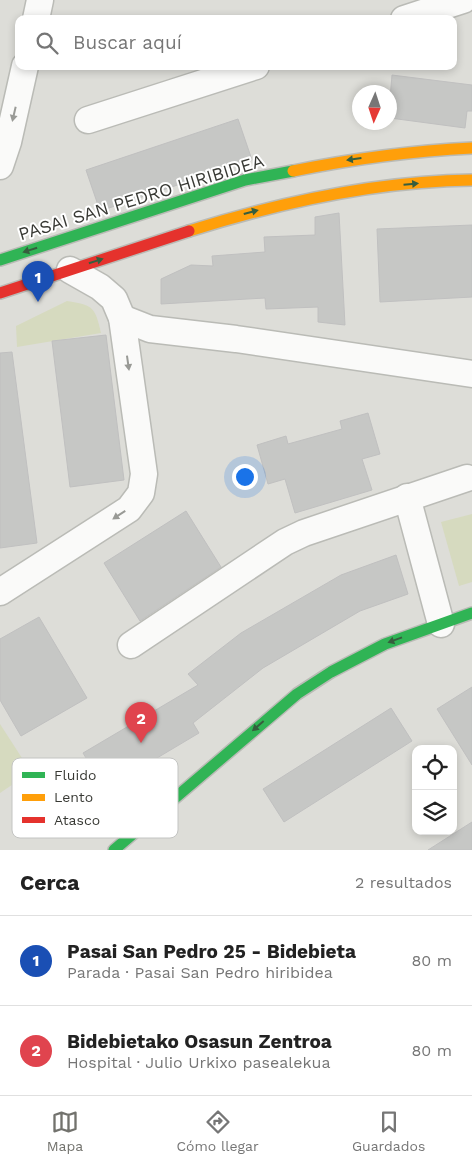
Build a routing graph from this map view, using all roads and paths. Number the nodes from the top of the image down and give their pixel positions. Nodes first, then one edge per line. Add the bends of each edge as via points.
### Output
1 (40, 0) edge
2 (464, 0) edge
3 (37, 15) edge
4 (417, 15) edge
5 (24, 70) edge
6 (244, 70) edge
7 (88, 120) dead end
8 (472, 148) edge
9 (0, 166) edge
10 (472, 180) edge
11 (0, 260) edge
12 (70, 270) junction
13 (0, 293) edge
14 (122, 318) junction
15 (472, 374) edge
16 (467, 478) dead end
17 (407, 497) junction
18 (0, 592) edge
19 (472, 613) edge
20 (441, 624) junction
21 (131, 645) dead end
22 (178, 795) edge
23 (128, 838) edge
24 (114, 850) edge

1 - 3 street
2 - 4 street
5 -> 9 street
6 - 7 street
8 -> 11 main road, PASAI SAN PEDRO HIRIBIDEA via 424,150 347,160 245,180
12 -> 10 main road via 221,220 276,206 396,185
12 - 13 main road
12 - 14 street via 114,298
14 - 15 street via 150,329
14 -> 18 street via 144,474 141,493 128,509
16 - 17 street
17 - 20 street
17 - 21 street via 285,542
19 - 20 main road
20 -> 22 main road via 356,658 297,694
23 -> 24 main road

